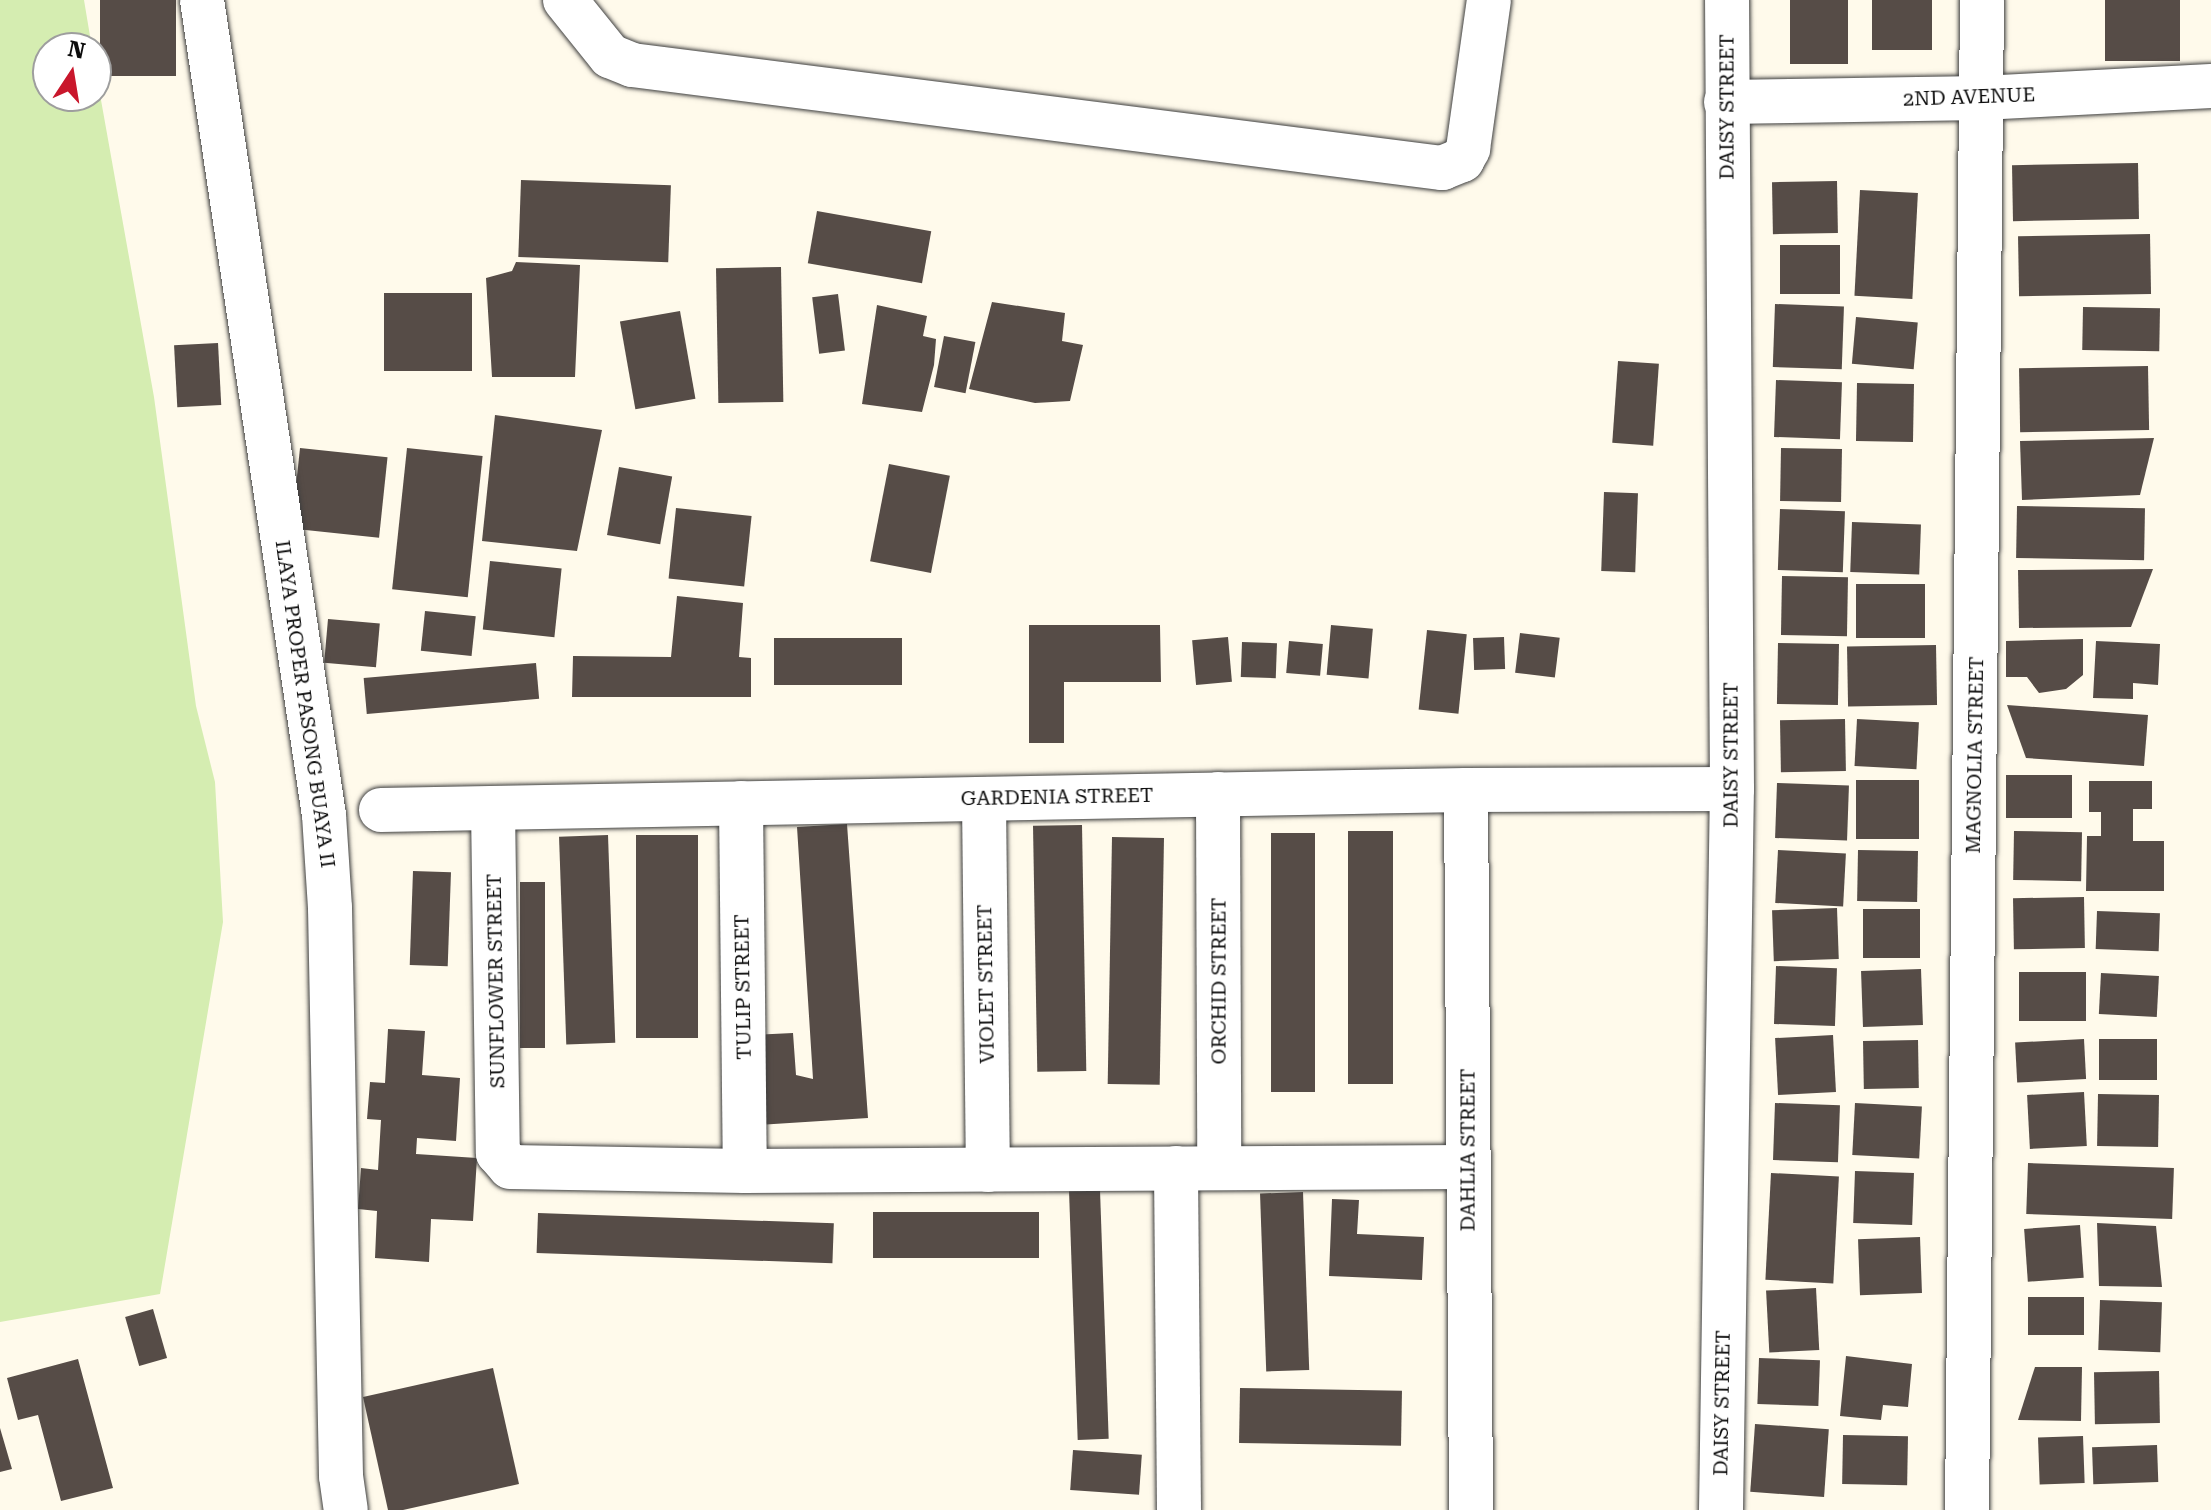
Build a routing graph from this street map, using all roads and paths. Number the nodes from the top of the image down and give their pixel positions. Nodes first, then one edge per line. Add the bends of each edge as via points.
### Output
1 (202, 0) edge
2 (565, 0) edge
3 (1489, 0) edge
4 (1727, 0) edge
5 (1982, 0) edge
6 (2211, 86) edge
7 (1982, 98) junction
8 (1726, 102) junction
9 (1732, 789) junction
10 (1466, 790) junction
11 (1218, 794) junction
12 (984, 799) junction
13 (741, 803) junction
14 (493, 808) junction
15 (381, 810) dead end
16 (1468, 1167) junction
17 (1176, 1168) junction
18 (1219, 1168) junction
19 (988, 1170) junction
20 (745, 1171) junction
21 (346, 1510) edge
22 (1179, 1510) edge
23 (1471, 1510) edge
24 (1721, 1510) edge
25 (1967, 1510) edge

1 - 21 street, ILAYA PROPER PASONG BUAYA II via 324,815
2 - 3 street via 610,56 632,65 1442,168 1462,160 1468,149
4 - 8 street, DAISY STREET
5 - 7 street, MAGNOLIA STREET
6 - 7 street, 2ND AVENUE
7 - 8 street, 2ND AVENUE
7 - 25 street, MAGNOLIA STREET
8 - 9 street, DAISY STREET
9 - 10 street, GARDENIA STREET
9 - 24 street, DAISY STREET
10 - 11 street, GARDENIA STREET
10 - 16 street, DAHLIA STREET
11 - 12 street, GARDENIA STREET
11 - 18 street, ORCHID STREET
12 - 13 street, GARDENIA STREET
12 - 19 street, VIOLET STREET
13 - 14 street, GARDENIA STREET
13 - 20 street, TULIP STREET
14 - 15 street, GARDENIA STREET
14 - 20 street, SUNFLOWER STREET via 498,1153 510,1167 535,1169
16 - 18 street
16 - 23 street, DAHLIA STREET
17 - 18 street
17 - 19 street
17 - 22 street
19 - 20 street

